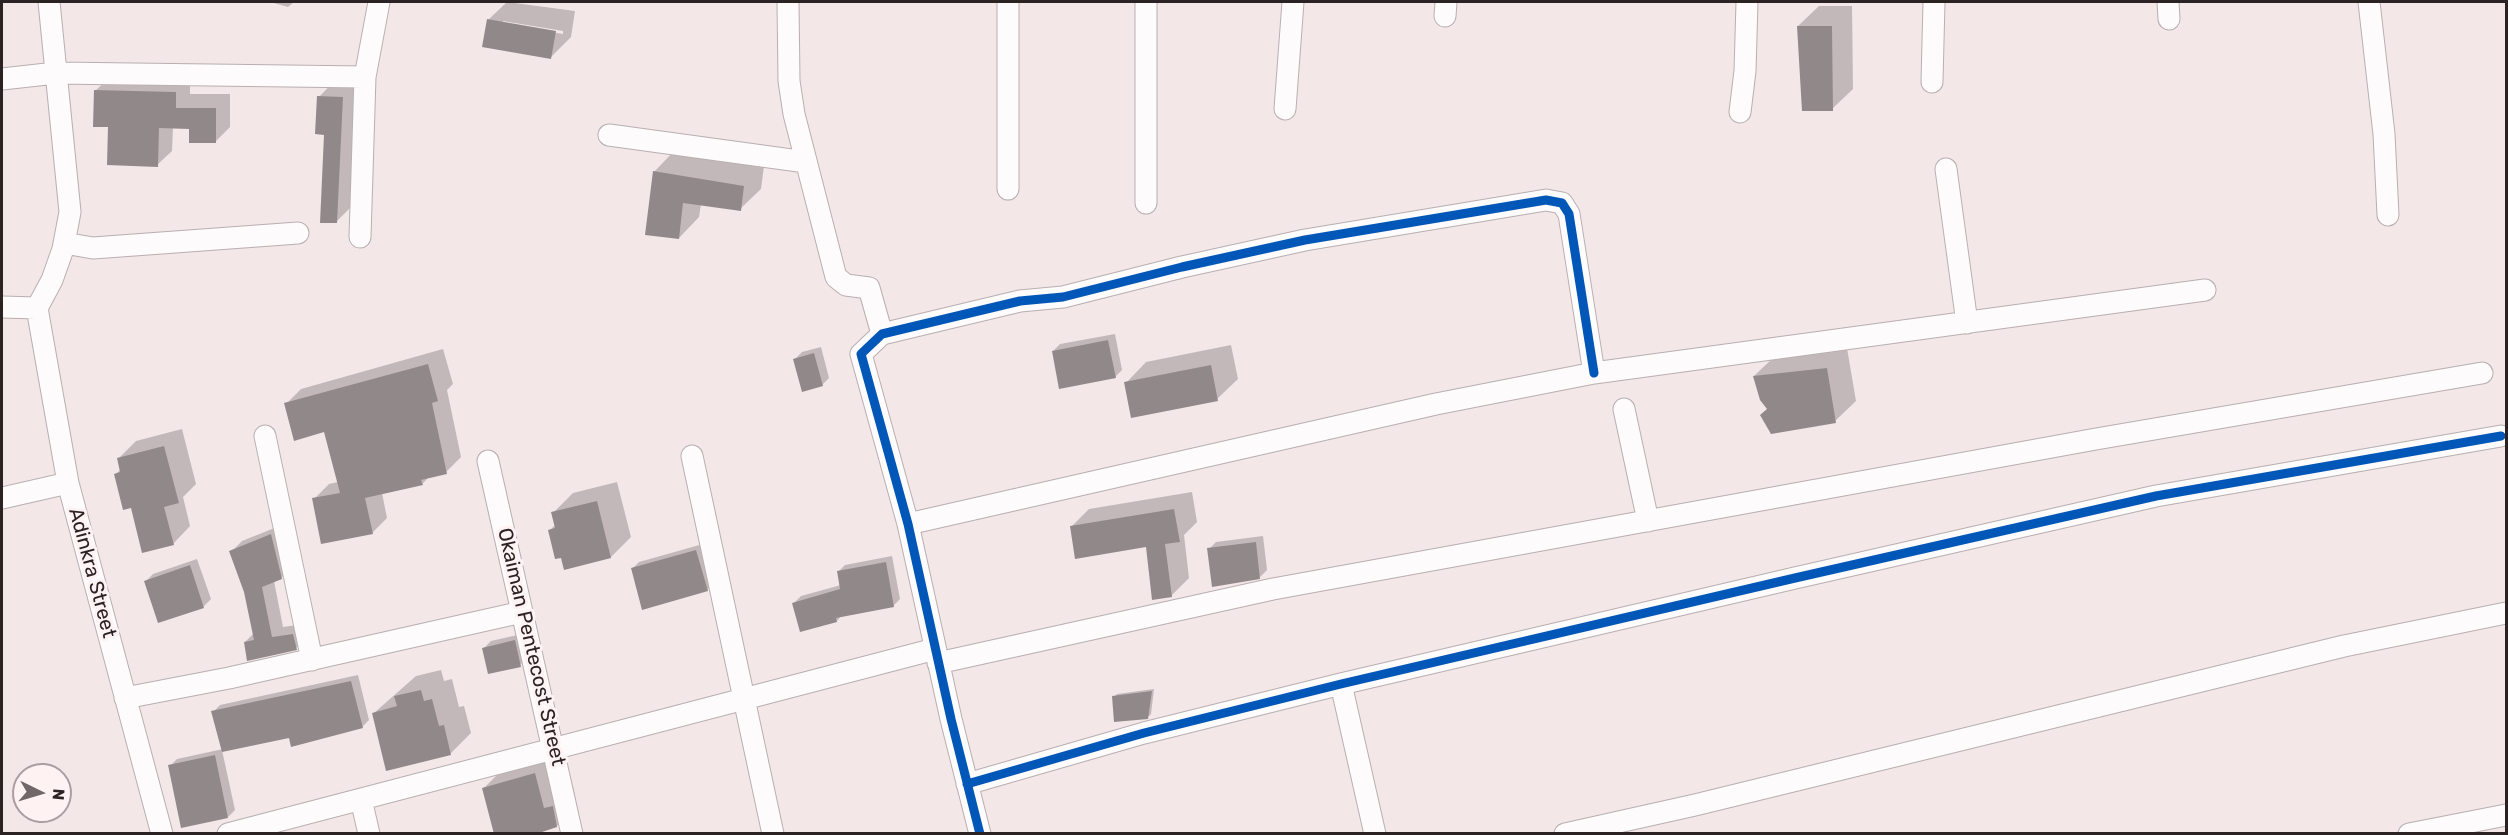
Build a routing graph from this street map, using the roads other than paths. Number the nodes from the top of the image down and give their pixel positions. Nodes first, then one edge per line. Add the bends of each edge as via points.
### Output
1 (49, 2) edge
2 (379, 2) edge
3 (788, 2) edge
4 (1008, 2) edge
5 (1146, 2) edge
6 (1293, 2) edge
7 (1747, 2) edge
8 (1934, 2) edge
9 (2368, 2) edge
10 (56, 73) junction
11 (365, 77) junction
12 (2, 79) edge
13 (1932, 82) dead end
14 (1285, 109) dead end
15 (1740, 112) dead end
16 (609, 135) dead end
17 (806, 162) junction
18 (1946, 170) dead end
19 (1008, 189) dead end
20 (1146, 203) dead end
21 (2388, 215) dead end
22 (298, 233) dead end
23 (360, 237) dead end
24 (64, 246) junction
25 (2205, 290) dead end
26 (2, 307) edge
27 (37, 308) junction
28 (1967, 323) junction
29 (881, 329) junction
30 (2482, 373) dead end
31 (1594, 374) junction
32 (1624, 409) dead end
33 (265, 436) dead end
34 (2501, 436) dead end
35 (692, 456) dead end
36 (488, 461) dead end
37 (68, 483) junction
38 (2, 498) edge
39 (1648, 521) junction
40 (908, 524) junction
41 (522, 612) junction
42 (2506, 613) edge
43 (936, 656) junction
44 (312, 660) junction
45 (1341, 684) junction
46 (125, 698) junction
47 (742, 699) junction
48 (553, 750) junction
49 (967, 784) junction
50 (361, 799) junction
51 (2506, 815) edge
52 (162, 834) edge
53 (228, 834) edge
54 (369, 834) edge
55 (572, 834) edge
56 (773, 834) edge
57 (980, 834) edge
58 (1376, 834) edge
59 (1565, 834) edge
60 (2409, 834) edge

1 - 10 street
2 - 11 street
3 - 17 street via 789,81
4 - 19 street
5 - 20 street
6 - 14 street
7 - 15 street
8 - 13 street
9 - 21 street via 2384,134
10 - 11 street
10 - 12 street
10 - 24 street via 70,212
11 - 23 street
16 - 17 street
17 - 29 street via 836,277 846,285 869,288
18 - 28 street
22 - 24 street via 93,248
24 - 27 street
25 - 28 street
26 - 27 street
27 - 37 street, Adinkra Street
28 - 31 street
29 - 31 street via 1063,297 1305,240 1546,200 1562,202 1569,214
29 - 40 street via 861,354
30 - 39 street
31 - 40 street via 1436,404
32 - 39 street
33 - 44 street
34 - 45 street via 2156,496
35 - 47 street
36 - 41 street, Okaiman Pentecost Street
37 - 38 street
37 - 46 street, Adinkra Street
39 - 43 street via 1273,589
40 - 43 street
41 - 44 street
41 - 48 street, Okaiman Pentecost Street
42 - 59 street via 2344,646
43 - 47 street
43 - 49 street
44 - 46 street
45 - 49 street via 1144,733
45 - 58 street
46 - 52 street, Adinkra Street
47 - 48 street
47 - 56 street
48 - 50 street
48 - 55 street, Okaiman Pentecost Street
49 - 57 street
50 - 53 street
50 - 54 street
51 - 60 street

